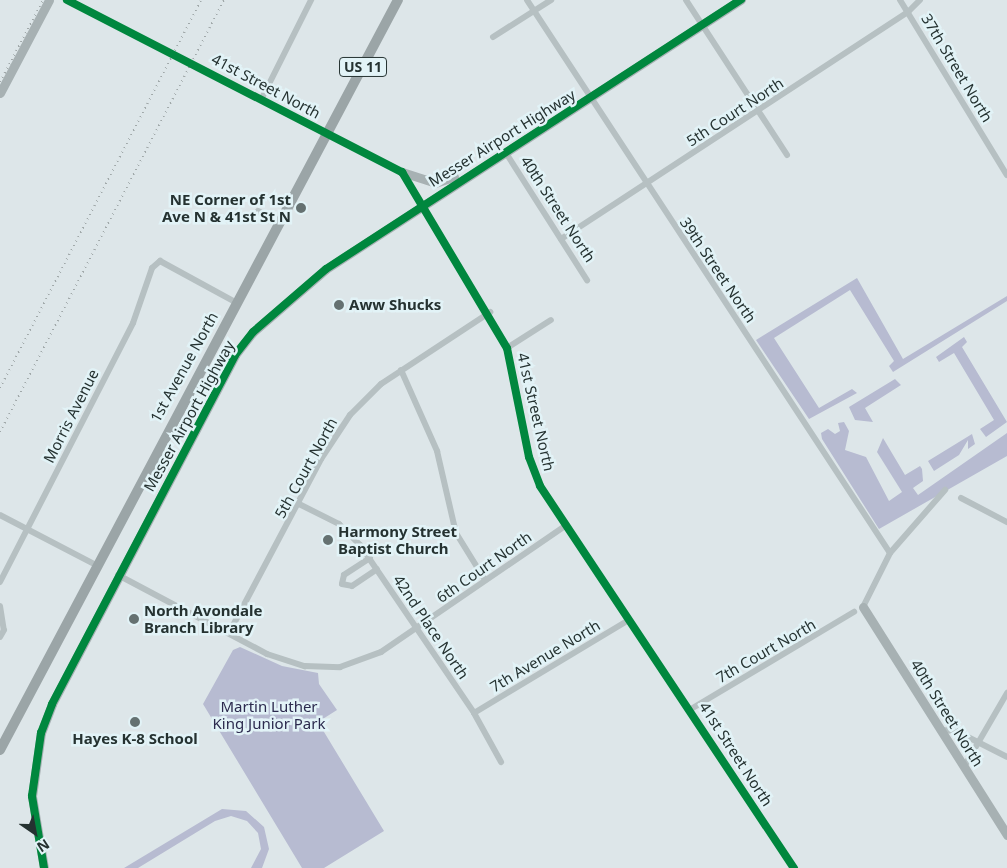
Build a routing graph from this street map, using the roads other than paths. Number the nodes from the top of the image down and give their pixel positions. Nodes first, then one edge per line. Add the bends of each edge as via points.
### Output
1 (49, 0) edge
2 (67, 0) edge
3 (311, 0) edge
4 (398, 0) edge
5 (527, 0) edge
6 (551, 0) edge
7 (686, 0) edge
8 (741, 0) edge
9 (900, 0) edge
10 (920, 0) edge
11 (534, 11) junction
12 (908, 12) junction
13 (702, 25) junction
14 (493, 37) dead end
15 (0, 93) edge
16 (262, 98) junction
17 (591, 98) junction
18 (759, 112) junction
19 (328, 134) junction
20 (506, 153) junction
21 (787, 155) dead end
22 (482, 166) junction
23 (402, 172) junction
24 (1007, 175) edge
25 (647, 185) junction
26 (423, 204) junction
27 (258, 211) dead end
28 (281, 223) junction
29 (561, 239) junction
30 (587, 280) dead end
31 (237, 303) junction
32 (490, 312) junction
33 (551, 320) dead end
34 (507, 348) junction
35 (401, 370) junction
36 (946, 490) dead end
37 (961, 498) dead end
38 (300, 504) junction
39 (0, 515) edge
40 (1007, 522) edge
41 (565, 526) junction
42 (28, 529) junction
43 (890, 553) junction
44 (370, 558) junction
45 (96, 565) junction
46 (377, 569) junction
47 (118, 575) junction
48 (485, 580) junction
49 (0, 582) edge
50 (0, 606) edge
51 (863, 607) joint
52 (854, 612) dead end
53 (629, 620) junction
54 (417, 628) junction
55 (229, 633) junction
56 (0, 637) edge
57 (1007, 693) edge
58 (691, 709) junction
59 (474, 713) junction
60 (941, 730) junction
61 (981, 743) junction
62 (0, 750) edge
63 (1007, 757) edge
64 (501, 762) dead end
65 (964, 767) junction
66 (1007, 835) edge
67 (44, 868) edge
68 (794, 868) edge

1 - 15 main road
2 - 16 street, 41st Street North
3 - 16 street
4 - 19 main road, 1st Avenue North / US 11
5 - 11 street, 39th Street North
6 - 11 street
7 - 13 street
8 - 13 main road, Messer Airport Highway
9 - 12 street, 37th Street North
10 - 12 street, 5th Court North
11 - 14 street
11 - 17 street, 39th Street North
12 - 18 street, 5th Court North
12 - 24 street, 37th Street North
13 - 17 main road, Messer Airport Highway
13 - 18 street
16 - 19 street, 41st Street North
17 - 20 main road, Messer Airport Highway
17 - 25 street, 39th Street North
18 - 21 street
18 - 25 street, 5th Court North
19 - 23 street, 41st Street North
19 - 28 main road, 1st Avenue North / US 11
20 - 22 main road, Messer Airport Highway
20 - 29 street, 40th Street North
22 - 23 main road via 470,168 445,183
22 - 26 main road, Messer Airport Highway
23 - 26 street, 41st Street North
25 - 29 street, 5th Court North
25 - 43 street, 39th Street North
26 - 32 street, 41st Street North
26 - 47 main road, Messer Airport Highway via 324,270 253,332 235,355
27 - 28 street
28 - 31 main road, 1st Avenue North / US 11
29 - 30 street, 40th Street North
31 - 42 street, Morris Avenue via 160,261 152,268 133,323
31 - 45 main road, 1st Avenue North / US 11
32 - 34 street, 41st Street North
32 - 35 street, 5th Court North
33 - 34 street
34 - 41 street, 41st Street North via 529,457 540,486
35 - 38 street, 5th Court North via 364,399 342,426
35 - 48 street via 437,451 456,533
36 - 43 street
37 - 40 street
38 - 44 street, 42nd Place North via 339,524
38 - 55 street, 5th Court North
39 - 42 street
41 - 48 street, 6th Court North
41 - 53 street, 41st Street North
42 - 45 street
42 - 49 street, Morris Avenue
43 - 51 street via 883,576
44 - 46 street, 42nd Place North
44 - 46 street via 344,575 342,584 352,586
45 - 62 main road, 1st Avenue North / US 11
46 - 54 street, 42nd Place North
47 - 55 street, 6th Court North
47 - 67 main road, Messer Airport Highway via 41,733 32,796
48 - 54 street, 6th Court North
50 - 56 street via 4,630
51 - 60 main road, 40th Street North
52 - 58 street, 7th Court North
53 - 58 street, 41st Street North
53 - 59 street, 7th Avenue North
54 - 55 street, 6th Court North via 380,652 340,667 305,666 267,654
54 - 59 street, 42nd Place North
57 - 61 street
58 - 68 street, 41st Street North
59 - 64 street, 42nd Place North
60 - 61 street via 956,731
60 - 65 main road, 40th Street North
61 - 63 street
61 - 65 street
65 - 66 main road, 40th Street North

